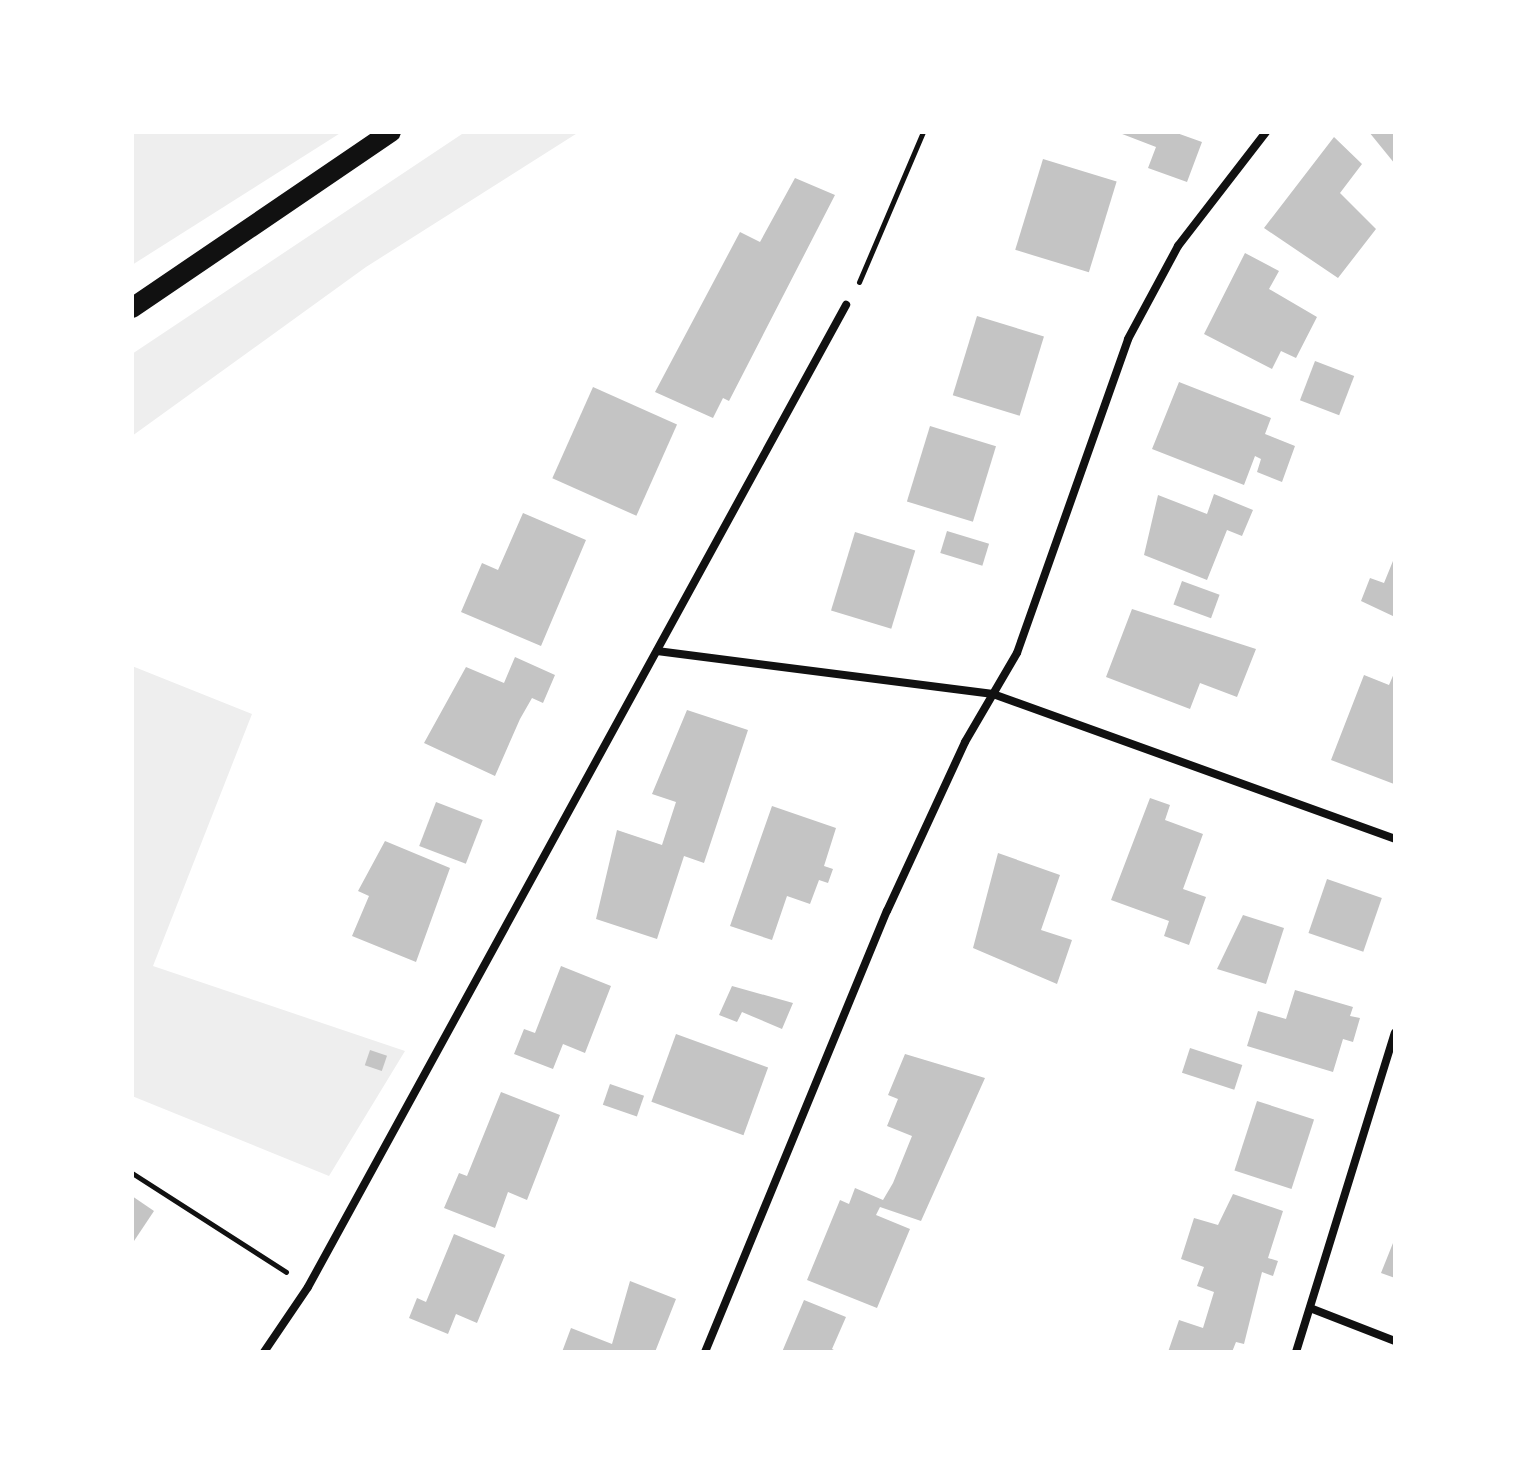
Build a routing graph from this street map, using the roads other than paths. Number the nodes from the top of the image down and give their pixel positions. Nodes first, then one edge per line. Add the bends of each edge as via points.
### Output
1 (391, 132) edge
2 (1266, 132) edge
3 (846, 305) road end
4 (132, 308) edge
5 (657, 651) junction
6 (993, 694) junction
7 (1395, 839) edge
8 (1395, 1033) edge
9 (1310, 1308) junction
10 (1395, 1341) edge
11 (264, 1352) edge
12 (705, 1352) edge
13 (1296, 1352) edge

1 - 4 main road
2 - 6 street via 1178,246 1128,339 1017,653
3 - 5 street
5 - 6 street
5 - 11 street via 308,1287
6 - 7 street
6 - 12 street via 887,911
8 - 9 street
9 - 10 street
9 - 13 street

